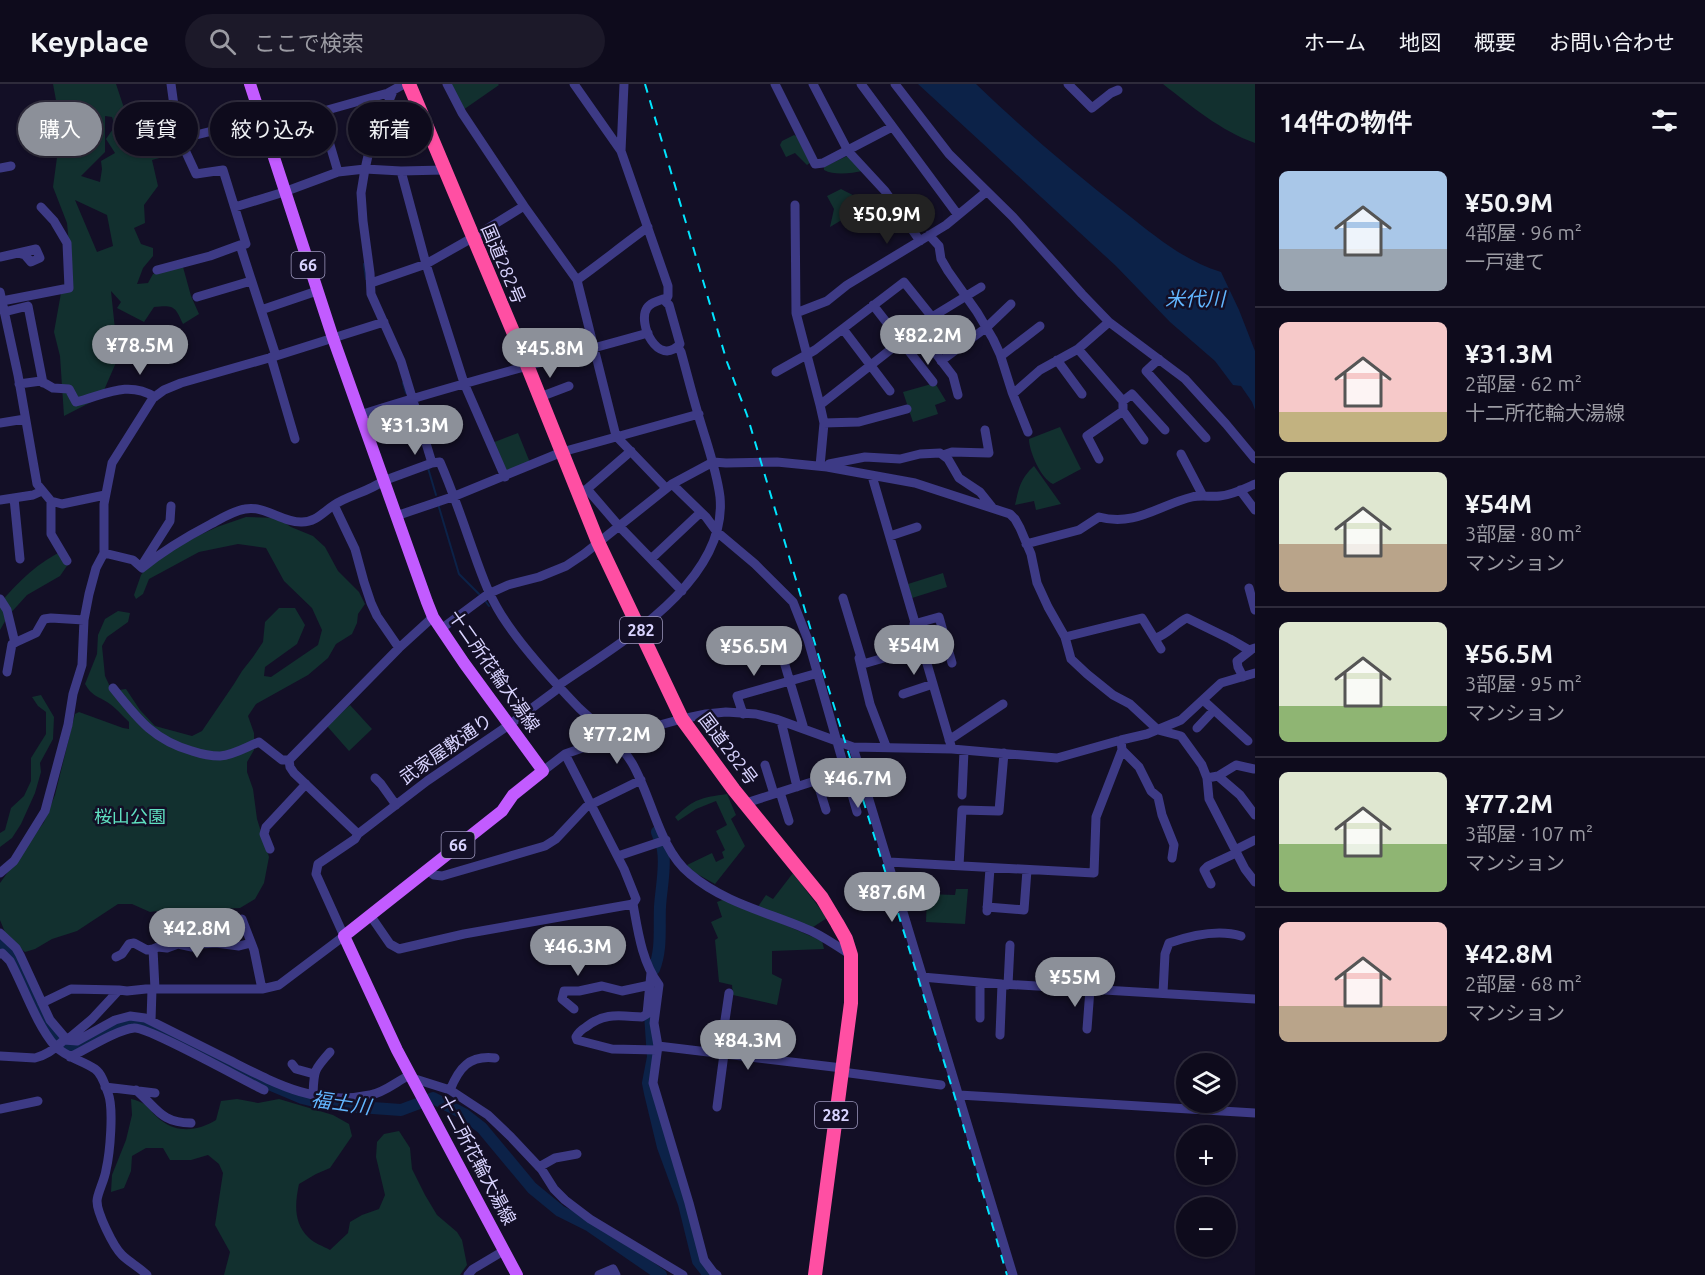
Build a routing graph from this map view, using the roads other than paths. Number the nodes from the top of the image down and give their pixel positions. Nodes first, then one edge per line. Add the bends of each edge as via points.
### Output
1 (183, 84) edge
2 (250, 84) edge
3 (404, 84) edge
4 (408, 84) edge
5 (447, 84) edge
6 (574, 84) edge
7 (624, 84) edge
8 (775, 84) edge
9 (813, 84) edge
10 (861, 84) edge
11 (895, 84) edge
12 (1068, 84) edge
13 (171, 86) edge
14 (1118, 90) dead end
15 (393, 91) junction
16 (173, 102) edge
17 (256, 102) edge
18 (336, 107) edge
19 (892, 127) junction
20 (621, 151) junction
21 (848, 151) junction
22 (188, 156) edge
23 (273, 156) edge
24 (333, 156) edge
25 (11, 166) dead end
26 (0, 168) edge
27 (365, 169) junction
28 (444, 170) junction
29 (401, 171) junction
30 (338, 172) junction
31 (284, 192) junction
32 (986, 192) junction
33 (524, 206) junction
34 (795, 206) dead end
35 (41, 207) dead end
36 (235, 207) junction
37 (958, 215) junction
38 (648, 227) junction
39 (929, 235) junction
40 (472, 238) junction
41 (920, 241) junction
42 (240, 245) junction
43 (18, 253) dead end
44 (0, 257) edge
45 (426, 264) junction
46 (157, 270) dead end
47 (577, 280) junction
48 (251, 281) junction
49 (371, 282) junction
50 (981, 287) dead end
51 (317, 291) junction
52 (1, 296) edge
53 (966, 296) junction
54 (197, 297) dead end
55 (666, 300) junction
56 (1011, 304) dead end
57 (873, 305) junction
58 (261, 310) junction
59 (4, 312) junction
60 (796, 313) junction
61 (932, 317) junction
62 (1109, 322) junction
63 (381, 323) junction
64 (1040, 326) dead end
65 (987, 327) junction
66 (843, 329) junction
67 (917, 329) junction
68 (4, 333) edge
69 (648, 333) junction
70 (333, 338) junction
71 (902, 340) junction
72 (678, 347) junction
73 (593, 348) junction
74 (1078, 349) junction
75 (808, 355) junction
76 (274, 356) junction
77 (1001, 356) junction
78 (1159, 359) junction
79 (941, 360) junction
80 (1057, 360) junction
81 (527, 365) junction
82 (870, 365) junction
83 (776, 372) dead end
84 (933, 381) dead end
85 (43, 383) junction
86 (464, 383) junction
87 (19, 384) junction
88 (569, 386) dead end
89 (890, 391) dead end
90 (1013, 394) junction
91 (1082, 394) dead end
92 (958, 395) dead end
93 (155, 397) junction
94 (540, 397) junction
95 (411, 398) junction
96 (820, 405) junction
97 (1123, 406) junction
98 (907, 408) dead end
99 (699, 414) junction
100 (360, 415) junction
101 (25, 419) junction
102 (0, 423) edge
103 (824, 423) junction
104 (418, 427) junction
105 (398, 429) dead end
106 (985, 430) dead end
107 (1166, 430) dead end
108 (1028, 432) dead end
109 (616, 436) junction
110 (1206, 438) dead end
111 (295, 440) dead end
112 (1144, 440) dead end
113 (631, 451) junction
114 (562, 452) junction
115 (1181, 454) dead end
116 (943, 455) junction
117 (1099, 459) dead end
118 (1255, 459) edge
119 (713, 462) junction
120 (432, 463) junction
121 (824, 467) junction
122 (872, 476) junction
123 (505, 477) junction
124 (383, 481) junction
125 (1255, 484) edge
126 (669, 486) junction
127 (583, 490) junction
128 (1240, 490) junction
129 (42, 491) junction
130 (105, 495) junction
131 (455, 496) junction
132 (1203, 496) junction
133 (14, 498) junction
134 (0, 500) edge
135 (51, 501) junction
136 (334, 505) junction
137 (171, 506) dead end
138 (992, 507) junction
139 (1255, 510) edge
140 (701, 512) junction
141 (396, 516) junction
142 (618, 525) junction
143 (917, 527) dead end
144 (717, 532) junction
145 (890, 536) junction
146 (598, 542) junction
147 (1026, 544) junction
148 (104, 553) junction
149 (651, 559) junction
150 (20, 560) dead end
151 (67, 561) dead end
152 (140, 566) junction
153 (1250, 588) dead end
154 (682, 591) junction
155 (488, 594) junction
156 (843, 598) dead end
157 (0, 599) edge
158 (1255, 610) edge
159 (433, 617) junction
160 (84, 620) junction
161 (915, 624) junction
162 (441, 629) junction
163 (640, 629) junction
164 (1065, 637) junction
165 (1156, 638) junction
166 (15, 643) junction
167 (922, 647) junction
168 (399, 648) junction
169 (1161, 649) dead end
170 (1253, 649) edge
171 (782, 655) dead end
172 (861, 657) junction
173 (952, 663) dead end
174 (7, 672) dead end
175 (818, 673) junction
176 (1255, 673) edge
177 (1243, 676) junction
178 (790, 680) junction
179 (933, 684) junction
180 (559, 685) junction
181 (113, 688) dead end
182 (903, 694) dead end
183 (1203, 700) junction
184 (1003, 704) dead end
185 (1214, 710) junction
186 (743, 714) junction
187 (682, 719) junction
188 (781, 721) junction
189 (509, 725) junction
190 (1197, 728) dead end
191 (804, 729) junction
192 (1158, 730) junction
193 (611, 738) junction
194 (1121, 740) junction
195 (838, 741) junction
196 (1248, 741) dead end
197 (951, 745) junction
198 (853, 747) junction
199 (886, 747) junction
200 (1122, 750) junction
201 (964, 751) junction
202 (1004, 753) junction
203 (565, 754) junction
204 (289, 760) junction
205 (765, 765) dead end
206 (1254, 769) edge
207 (543, 771) junction
208 (846, 771) junction
209 (1218, 776) junction
210 (375, 778) dead end
211 (1207, 778) junction
212 (641, 780) junction
213 (816, 781) junction
214 (306, 784) junction
215 (797, 787) junction
216 (777, 793) junction
217 (962, 795) dead end
218 (591, 803) junction
219 (746, 803) junction
220 (396, 805) junction
221 (826, 810) dead end
222 (856, 812) dead end
223 (1255, 815) edge
224 (789, 821) dead end
225 (358, 834) junction
226 (1255, 840) edge
227 (663, 841) junction
228 (270, 849) dead end
229 (1236, 852) junction
230 (618, 856) junction
231 (1172, 858) dead end
232 (889, 862) junction
233 (959, 866) junction
234 (990, 868) junction
235 (427, 870) junction
236 (1027, 870) junction
237 (0, 873) edge
238 (1255, 882) edge
239 (1211, 885) dead end
240 (633, 904) junction
241 (370, 915) junction
242 (242, 919) dead end
243 (0, 933) edge
244 (344, 936) junction
245 (1241, 936) dead end
246 (251, 943) junction
247 (1010, 945) dead end
248 (153, 949) junction
249 (0, 954) edge
250 (851, 956) junction
251 (116, 957) dead end
252 (651, 971) junction
253 (922, 977) junction
254 (980, 983) junction
255 (1005, 984) junction
256 (650, 985) junction
257 (153, 989) junction
258 (262, 989) junction
259 (1090, 989) junction
260 (118, 990) junction
261 (729, 993) dead end
262 (1163, 993) junction
263 (1255, 999) edge
264 (42, 1002) junction
265 (574, 1009) dead end
266 (980, 1018) dead end
267 (152, 1021) junction
268 (1087, 1029) dead end
269 (1000, 1035) dead end
270 (62, 1043) junction
271 (655, 1049) junction
272 (330, 1052) dead end
273 (722, 1054) junction
274 (0, 1056) edge
275 (70, 1057) junction
276 (495, 1058) dead end
277 (292, 1064) dead end
278 (842, 1070) junction
279 (314, 1074) junction
280 (411, 1077) junction
281 (941, 1085) dead end
282 (105, 1087) junction
283 (136, 1090) junction
284 (264, 1090) dead end
285 (450, 1090) junction
286 (155, 1093) dead end
287 (313, 1095) junction
288 (958, 1095) junction
289 (38, 1101) dead end
290 (717, 1107) dead end
291 (0, 1108) edge
292 (1255, 1113) edge
293 (191, 1123) dead end
294 (577, 1154) dead end
295 (539, 1167) junction
296 (505, 1251) junction
297 (147, 1275) edge
298 (468, 1275) edge
299 (517, 1275) edge
300 (599, 1275) edge
301 (616, 1275) edge
302 (683, 1275) edge
303 (717, 1275) edge
304 (815, 1275) edge
305 (1013, 1275) edge

1 - 13 street
2 - 17 main road, 十二所花輪大湯線 / 66
3 - 15 street
4 - 28 highway, 国道282号 / 282
5 - 33 street
6 - 20 street
7 - 20 street
8 - 21 street via 815,164
9 - 21 street
10 - 19 street
11 - 32 street via 949,154
12 - 14 street via 1092,108
13 - 16 street
15 - 18 street
15 - 27 street
19 - 21 street
19 - 37 street
20 - 38 street, 武家屋敷通り
21 - 41 street via 885,191
22 - 36 street via 196,174 223,170
23 - 31 main road, 十二所花輪大湯線 / 66
24 - 30 street
25 - 26 street
27 - 29 street
27 - 30 street
27 - 49 street via 361,193
28 - 29 street
28 - 40 highway, 国道282号 / 282
29 - 45 street
30 - 31 street
31 - 36 street
31 - 51 main road, 十二所花輪大湯線 / 66
32 - 37 street
32 - 62 street
33 - 40 street
33 - 47 street
34 - 60 street
35 - 52 street via 67,243 69,288
36 - 42 street via 246,244
37 - 39 street
38 - 47 street
38 - 55 street, 武家屋敷通り via 668,286
39 - 41 street
39 - 53 street
40 - 45 street
40 - 81 highway, 国道282号 / 282
41 - 60 street via 827,301
42 - 46 street
42 - 48 street
43 - 44 street
45 - 49 street
45 - 86 street
47 - 73 street
48 - 54 street
48 - 58 street
49 - 63 street
50 - 53 street
51 - 58 street
51 - 70 main road, 十二所花輪大湯線 / 66
52 - 59 street
53 - 61 street
53 - 65 street
55 - 69 street via 647,308
55 - 72 street, 武家屋敷通り
56 - 65 street
57 - 61 street via 904,282
57 - 66 street
57 - 71 street
58 - 76 street
59 - 68 street
59 - 85 street via 28,306
60 - 75 street
61 - 67 street
62 - 74 street
62 - 78 street
63 - 70 street
63 - 95 street
64 - 77 street
65 - 77 street
65 - 79 street
66 - 75 street
66 - 82 street
67 - 71 street
67 - 79 street
68 - 87 street
69 - 72 street via 659,348
69 - 73 street
70 - 76 street
70 - 100 main road, 十二所花輪大湯線 / 66
71 - 82 street
71 - 84 street
72 - 99 street, 武家屋敷通り
73 - 81 street
73 - 109 street
74 - 80 street
74 - 97 street
75 - 83 street
75 - 96 street
76 - 93 street via 180,383
76 - 111 street
77 - 90 street
78 - 110 street via 1146,371
78 - 118 street via 1185,379
79 - 92 street via 953,376
80 - 90 street
80 - 91 street
81 - 86 street
81 - 94 highway, 国道282号 / 282
82 - 89 street
82 - 96 street
85 - 87 street
85 - 93 street via 69,389 76,402 128,389
86 - 95 street
86 - 123 street
87 - 101 street
88 - 94 street
90 - 108 street
93 - 130 street via 112,463
94 - 114 highway, 国道282号 / 282
95 - 100 street
95 - 104 street
96 - 103 street
97 - 107 street via 1132,394
97 - 112 street
97 - 117 street via 1087,436
98 - 103 street via 860,422
99 - 109 street
99 - 119 street, 武家屋敷通り
100 - 124 main road, 十二所花輪大湯線 / 66
101 - 102 street
101 - 129 street
103 - 121 street
104 - 105 street
104 - 120 street
106 - 116 street via 989,453
109 - 113 street
109 - 114 street
113 - 126 street
113 - 127 street
114 - 123 street
114 - 127 highway, 国道282号 / 282
115 - 132 street
116 - 121 street via 865,457
116 - 138 street via 959,478 980,492
119 - 121 street
119 - 126 street
119 - 144 street, 武家屋敷通り via 720,499
120 - 124 street
120 - 131 street via 440,462
121 - 122 street
122 - 138 street via 915,483
122 - 145 street
123 - 131 street
124 - 136 street
124 - 141 main road, 十二所花輪大湯線 / 66
125 - 128 street
126 - 140 street
126 - 142 street
127 - 142 street
127 - 146 highway, 国道282号 / 282
128 - 132 street
128 - 139 street
129 - 133 street
129 - 135 street
130 - 135 street via 62,504
130 - 148 street
131 - 141 street
131 - 155 street
132 - 147 street via 1175,501 1128,520 1099,517 1079,530
133 - 134 street
133 - 150 street
135 - 151 street via 51,534
136 - 152 street via 322,516 302,523 247,508 175,543
136 - 168 street via 355,549 371,603
137 - 152 street via 170,521
138 - 147 street via 1015,519
140 - 144 street
140 - 149 street
141 - 159 main road, 十二所花輪大湯線 / 66
142 - 146 street
142 - 149 street
143 - 145 street
144 - 154 street, 武家屋敷通り via 711,549
144 - 175 street via 794,602
145 - 161 street
146 - 155 street via 566,566
146 - 163 highway, 国道282号 / 282
147 - 164 street via 1037,583
148 - 152 street via 133,560
148 - 160 street via 96,568
149 - 154 street
153 - 158 street
154 - 163 street, 武家屋敷通り
155 - 162 street
155 - 180 street via 507,624
156 - 172 street
157 - 166 street via 7,610
159 - 162 main road, 十二所花輪大湯線 / 66
159 - 168 street
160 - 166 street via 44,619 36,633
160 - 237 street via 82,665 45,811 14,861
161 - 167 street
161 - 173 street via 939,617
162 - 189 main road, 十二所花輪大湯線 / 66
163 - 180 street, 武家屋敷通り
163 - 187 highway, 国道282号 / 282
164 - 165 street via 1142,618
164 - 192 street via 1071,659
165 - 169 street
165 - 170 street via 1187,618
166 - 174 street
167 - 172 street via 863,664
167 - 179 street
168 - 204 street
170 - 177 street via 1237,661
171 - 178 street
172 - 199 street via 858,659 870,704
175 - 178 street
175 - 195 street
176 - 177 street
177 - 183 street via 1221,683
178 - 186 street via 737,696
178 - 191 street
179 - 182 street
179 - 197 street
180 - 189 street, 武家屋敷通り
180 - 193 street
181 - 204 street via 150,731 174,746 220,756 259,742 282,760
183 - 185 street
183 - 192 street via 1181,720
184 - 197 street
185 - 190 street
185 - 196 street
186 - 187 street via 726,712
186 - 188 street
187 - 193 street
187 - 219 highway, 国道282号 / 282
188 - 191 street
188 - 215 street
189 - 207 main road, 十二所花輪大湯線 / 66
189 - 220 street, 武家屋敷通り
191 - 195 street
192 - 194 street
192 - 211 street via 1180,736
193 - 203 street
193 - 212 street via 632,761
194 - 200 street
194 - 202 street via 1057,758
195 - 198 street
195 - 208 street
197 - 199 street
197 - 201 street
198 - 199 street
198 - 232 street
200 - 231 street via 1140,766 1151,792 1158,797 1174,845
200 - 236 street via 1096,817 1094,873
201 - 202 street
201 - 217 street
202 - 233 street via 999,811 962,810
203 - 207 street
203 - 218 street
204 - 214 street via 290,767
205 - 216 street
206 - 209 street via 1236,765
207 - 235 main road, 66 via 513,795 502,811
208 - 213 street
208 - 222 street
209 - 211 street
209 - 223 street
210 - 220 street
211 - 229 street via 1209,798
212 - 218 street
212 - 227 street
213 - 215 street
213 - 221 street
214 - 225 street
214 - 228 street via 266,827 264,834
215 - 216 street
216 - 219 street
216 - 224 street
218 - 230 street
218 - 235 street via 545,846 442,876
219 - 250 highway, 国道282号 / 282 via 822,898 846,939
220 - 225 street, 武家屋敷通り
225 - 244 street, 武家屋敷通り via 316,869
226 - 229 street
227 - 230 street
227 - 250 street via 679,865 711,889 807,929
229 - 238 street
229 - 239 street via 1204,870
230 - 240 street via 636,899
232 - 233 street
232 - 253 street
233 - 234 street
234 - 236 street
234 - 236 street via 987,910 1023,910
235 - 241 main road, 66
240 - 241 street via 399,949 390,944
240 - 252 street via 640,944
241 - 244 main road, 66
242 - 246 street
243 - 264 street via 16,948
244 - 258 street via 279,985
244 - 280 main road, 十二所花輪大湯線
245 - 262 street via 1217,932 1169,944
246 - 248 street via 178,944
246 - 258 street
247 - 255 street
248 - 251 street via 129,944
248 - 257 street
249 - 270 street via 10,961 44,1031
250 - 278 highway, 国道282号 / 282 via 851,1003
252 - 256 street
252 - 271 street via 659,986
253 - 254 street
253 - 288 street
254 - 255 street
254 - 266 street
255 - 259 street
255 - 269 street
256 - 265 street via 622,991 602,986 564,991 562,999
256 - 271 street via 647,1014 606,1016 591,1022 576,1037 605,1047
257 - 258 street
257 - 260 street
257 - 267 street
259 - 262 street
259 - 268 street
260 - 264 street via 71,989
260 - 270 street via 92,1019
261 - 273 street
262 - 263 street
264 - 270 street
267 - 270 street via 130,1016 77,1041
267 - 287 street via 266,1079
270 - 274 street via 35,1058
270 - 275 street
271 - 273 street
271 - 303 street via 654,1083 704,1260
272 - 279 street
273 - 278 street
273 - 290 street
275 - 282 street via 95,1069
275 - 284 street via 136,1027
276 - 285 street via 481,1057 465,1065
277 - 279 street
278 - 281 street
278 - 304 highway, 国道282号 / 282
279 - 287 street
280 - 285 street
280 - 287 street via 372,1095
280 - 296 main road, 十二所花輪大湯線
282 - 283 street
282 - 297 street via 111,1120 107,1169 97,1199 99,1211 121,1254
283 - 286 street
283 - 293 street via 170,1121
285 - 295 street via 488,1115
288 - 292 street
288 - 305 street
289 - 291 street
294 - 295 street via 555,1158
295 - 302 street via 564,1200
296 - 298 street
296 - 299 main road, 十二所花輪大湯線
300 - 301 street via 613,1269

